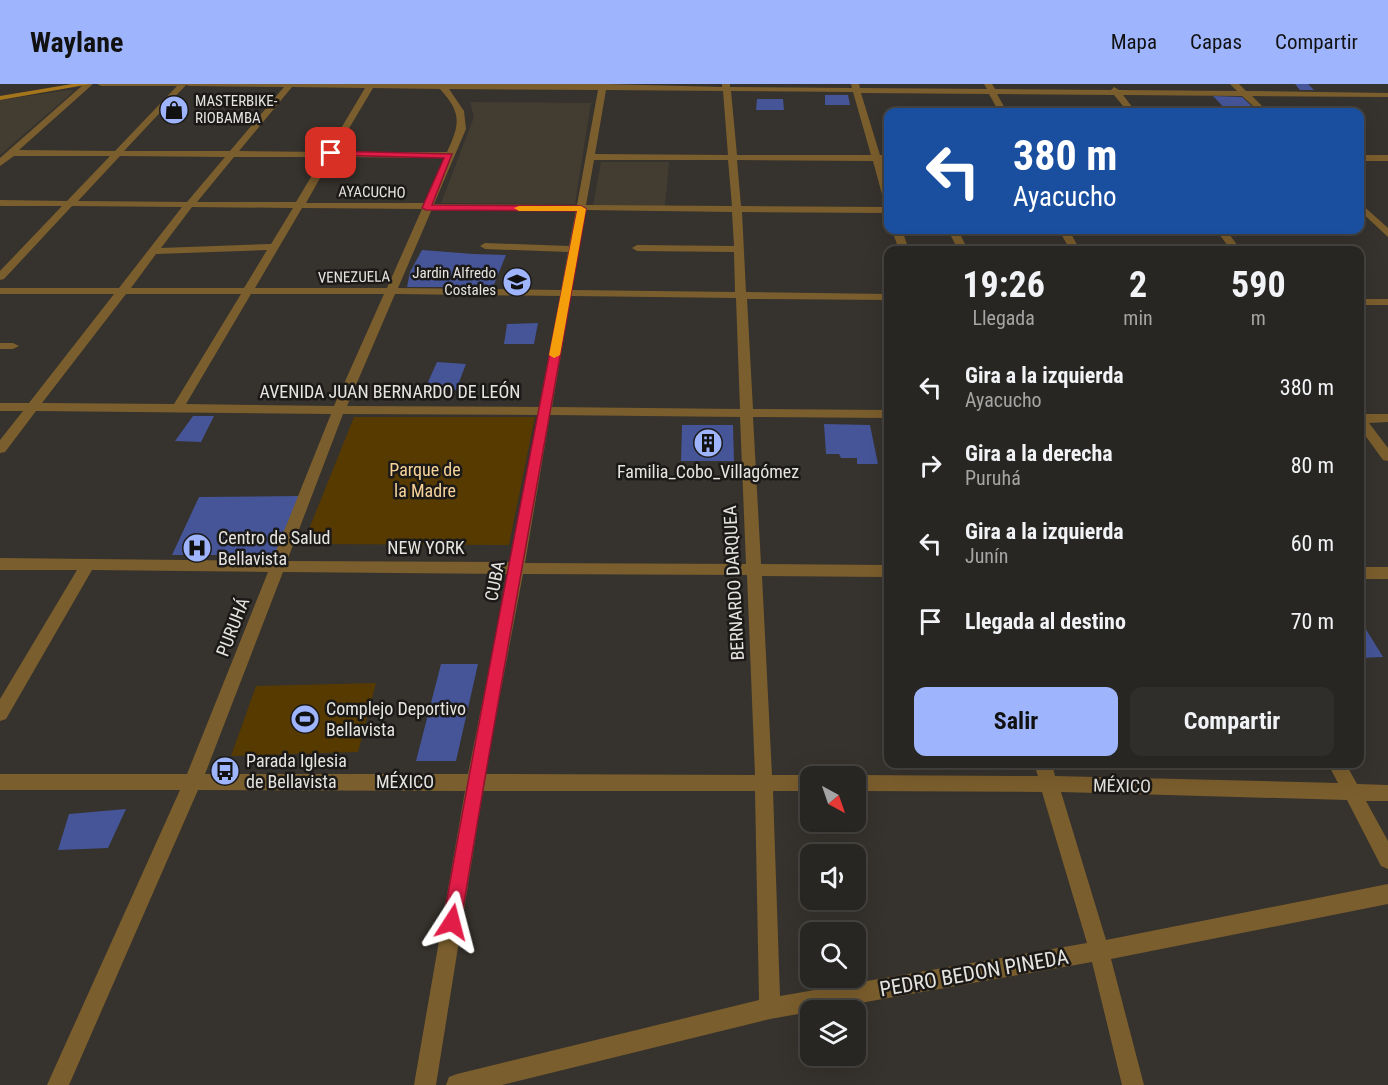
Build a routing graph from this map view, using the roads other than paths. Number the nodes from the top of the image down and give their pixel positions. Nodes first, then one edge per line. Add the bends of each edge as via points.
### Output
1 (58, 84) edge
2 (88, 84) edge
3 (101, 84) edge
4 (176, 84) edge
5 (183, 84) edge
6 (189, 84) edge
7 (1111, 84) edge
8 (1234, 84) edge
9 (1361, 84) edge
10 (290, 85) edge
11 (354, 85) edge
12 (371, 85) edge
13 (443, 85) edge
14 (602, 86) edge
15 (726, 86) edge
16 (855, 87) edge
17 (990, 88) edge
18 (0, 93) edge
19 (1117, 93) junction
20 (1374, 94) junction
21 (1244, 95) junction
22 (1388, 95) edge
23 (0, 98) edge
24 (1001, 108) edge
25 (1129, 108) edge
26 (1259, 108) edge
27 (12, 153) junction
28 (117, 153) junction
29 (230, 153) junction
30 (331, 153) junction
31 (449, 155) junction
32 (591, 156) junction
33 (733, 157) junction
34 (876, 158) junction
35 (884, 158) edge
36 (1364, 158) edge
37 (1388, 158) edge
38 (0, 163) edge
39 (884, 185) edge
40 (0, 203) edge
41 (70, 204) junction
42 (189, 205) junction
43 (300, 206) junction
44 (426, 208) junction
45 (581, 209) junction
46 (737, 210) junction
47 (884, 210) edge
48 (1364, 214) edge
49 (1388, 215) edge
50 (1388, 234) edge
51 (956, 236) dead end
52 (485, 246) dead end
53 (961, 246) edge
54 (275, 247) junction
55 (637, 248) dead end
56 (574, 249) junction
57 (738, 249) junction
58 (153, 251) junction
59 (0, 277) edge
60 (0, 291) edge
61 (122, 291) junction
62 (390, 291) junction
63 (248, 293) junction
64 (566, 293) junction
65 (740, 295) junction
66 (884, 297) edge
67 (1364, 302) edge
68 (1388, 302) edge
69 (0, 346) edge
70 (13, 346) dead end
71 (0, 406) edge
72 (32, 406) junction
73 (178, 408) junction
74 (338, 411) junction
75 (544, 411) junction
76 (745, 412) junction
77 (884, 414) edge
78 (1388, 418) edge
79 (1364, 419) edge
80 (1364, 426) edge
81 (0, 449) edge
82 (1388, 457) edge
83 (0, 564) edge
84 (87, 566) junction
85 (517, 567) junction
86 (277, 568) junction
87 (753, 569) junction
88 (884, 571) edge
89 (1364, 573) edge
90 (1388, 573) edge
91 (0, 714) edge
92 (1044, 768) edge
93 (1339, 768) edge
94 (0, 782) edge
95 (193, 782) junction
96 (476, 782) junction
97 (764, 783) junction
98 (800, 783) edge
99 (866, 783) edge
100 (1048, 784) junction
101 (1352, 792) junction
102 (1388, 793) edge
103 (1388, 860) edge
104 (1388, 894) edge
105 (1099, 951) junction
106 (770, 1008) junction
107 (58, 1085) edge
108 (425, 1085) edge
109 (457, 1085) edge
110 (1133, 1085) edge

1 - 18 street
2 - 23 street
2 - 27 street
3 - 4 street
5 - 28 street
6 - 10 street
7 - 19 street
8 - 21 street
9 - 20 street
10 - 11 street
10 - 29 street
11 - 12 street
12 - 13 street
12 - 30 street
13 - 14 street
13 - 31 street, PURUHÁ via 464,118
14 - 15 street
14 - 32 street, CUBA
15 - 16 street
15 - 33 street, BERNARDO DARQUEA
16 - 17 street
16 - 34 street
17 - 19 street
17 - 24 street
19 - 21 street
19 - 25 street
20 - 21 street
20 - 22 street
21 - 26 street
27 - 28 street
27 - 38 street
28 - 29 street
28 - 41 street
29 - 30 street
29 - 42 street
30 - 31 street
30 - 43 street
31 - 44 street, PURUHÁ
32 - 33 street
32 - 45 street, CUBA
33 - 34 street
33 - 46 street, BERNARDO DARQUEA
34 - 35 street
34 - 39 street
36 - 37 street
40 - 41 street, AYACUCHO
41 - 42 street, AYACUCHO
41 - 59 street
42 - 43 street, AYACUCHO
42 - 58 street
43 - 44 street, AYACUCHO
43 - 54 street
44 - 45 street, AYACUCHO
44 - 62 street, PURUHÁ
45 - 46 street, AYACUCHO
45 - 56 street, CUBA
46 - 47 street, AYACUCHO
46 - 57 street, BERNARDO DARQUEA
48 - 49 street
48 - 50 street
51 - 53 street
52 - 56 street
54 - 58 street
54 - 63 street
55 - 57 street
56 - 64 street, CUBA
57 - 65 street, BERNARDO DARQUEA
58 - 61 street
60 - 61 street, VENEZUELA
61 - 63 street, VENEZUELA
61 - 72 street
62 - 63 street, VENEZUELA
62 - 64 street, VENEZUELA
62 - 74 street, PURUHÁ
63 - 73 street
64 - 65 street, VENEZUELA
64 - 75 street, CUBA
65 - 66 street, VENEZUELA
65 - 76 street, BERNARDO DARQUEA
67 - 68 street
69 - 70 street
71 - 72 street, AVENIDA JUAN BERNARDO DE LEÓN
72 - 73 street, AVENIDA JUAN BERNARDO DE LEÓN
72 - 81 street
73 - 74 street, AVENIDA JUAN BERNARDO DE LEÓN
74 - 75 street, AVENIDA JUAN BERNARDO DE LEÓN
74 - 86 street, PURUHÁ
75 - 76 street, AVENIDA JUAN BERNARDO DE LEÓN
75 - 85 street, CUBA
76 - 77 street, AVENIDA JUAN BERNARDO DE LEÓN
76 - 87 street, BERNARDO DARQUEA
78 - 79 street
80 - 82 street
83 - 84 street, NEW YORK
84 - 86 street, NEW YORK
84 - 91 street
85 - 86 street, NEW YORK
85 - 87 street, NEW YORK
85 - 96 street, CUBA
86 - 95 street, PURUHÁ
87 - 88 street, NEW YORK
87 - 97 street, BERNARDO DARQUEA
89 - 90 street
92 - 100 street
93 - 101 street
94 - 95 street, MÉXICO
95 - 96 street, MÉXICO
95 - 107 street, PURUHÁ
96 - 97 street, MÉXICO
96 - 108 street, CUBA
97 - 98 street, MÉXICO
97 - 106 street, BERNARDO DARQUEA
99 - 100 street, MÉXICO
100 - 101 street, MÉXICO
100 - 105 street
101 - 102 street, MÉXICO
101 - 103 street
104 - 105 street, PEDRO BEDON PINEDA
105 - 106 street, PEDRO BEDON PINEDA
105 - 110 street
106 - 109 street, PEDRO BEDON PINEDA

